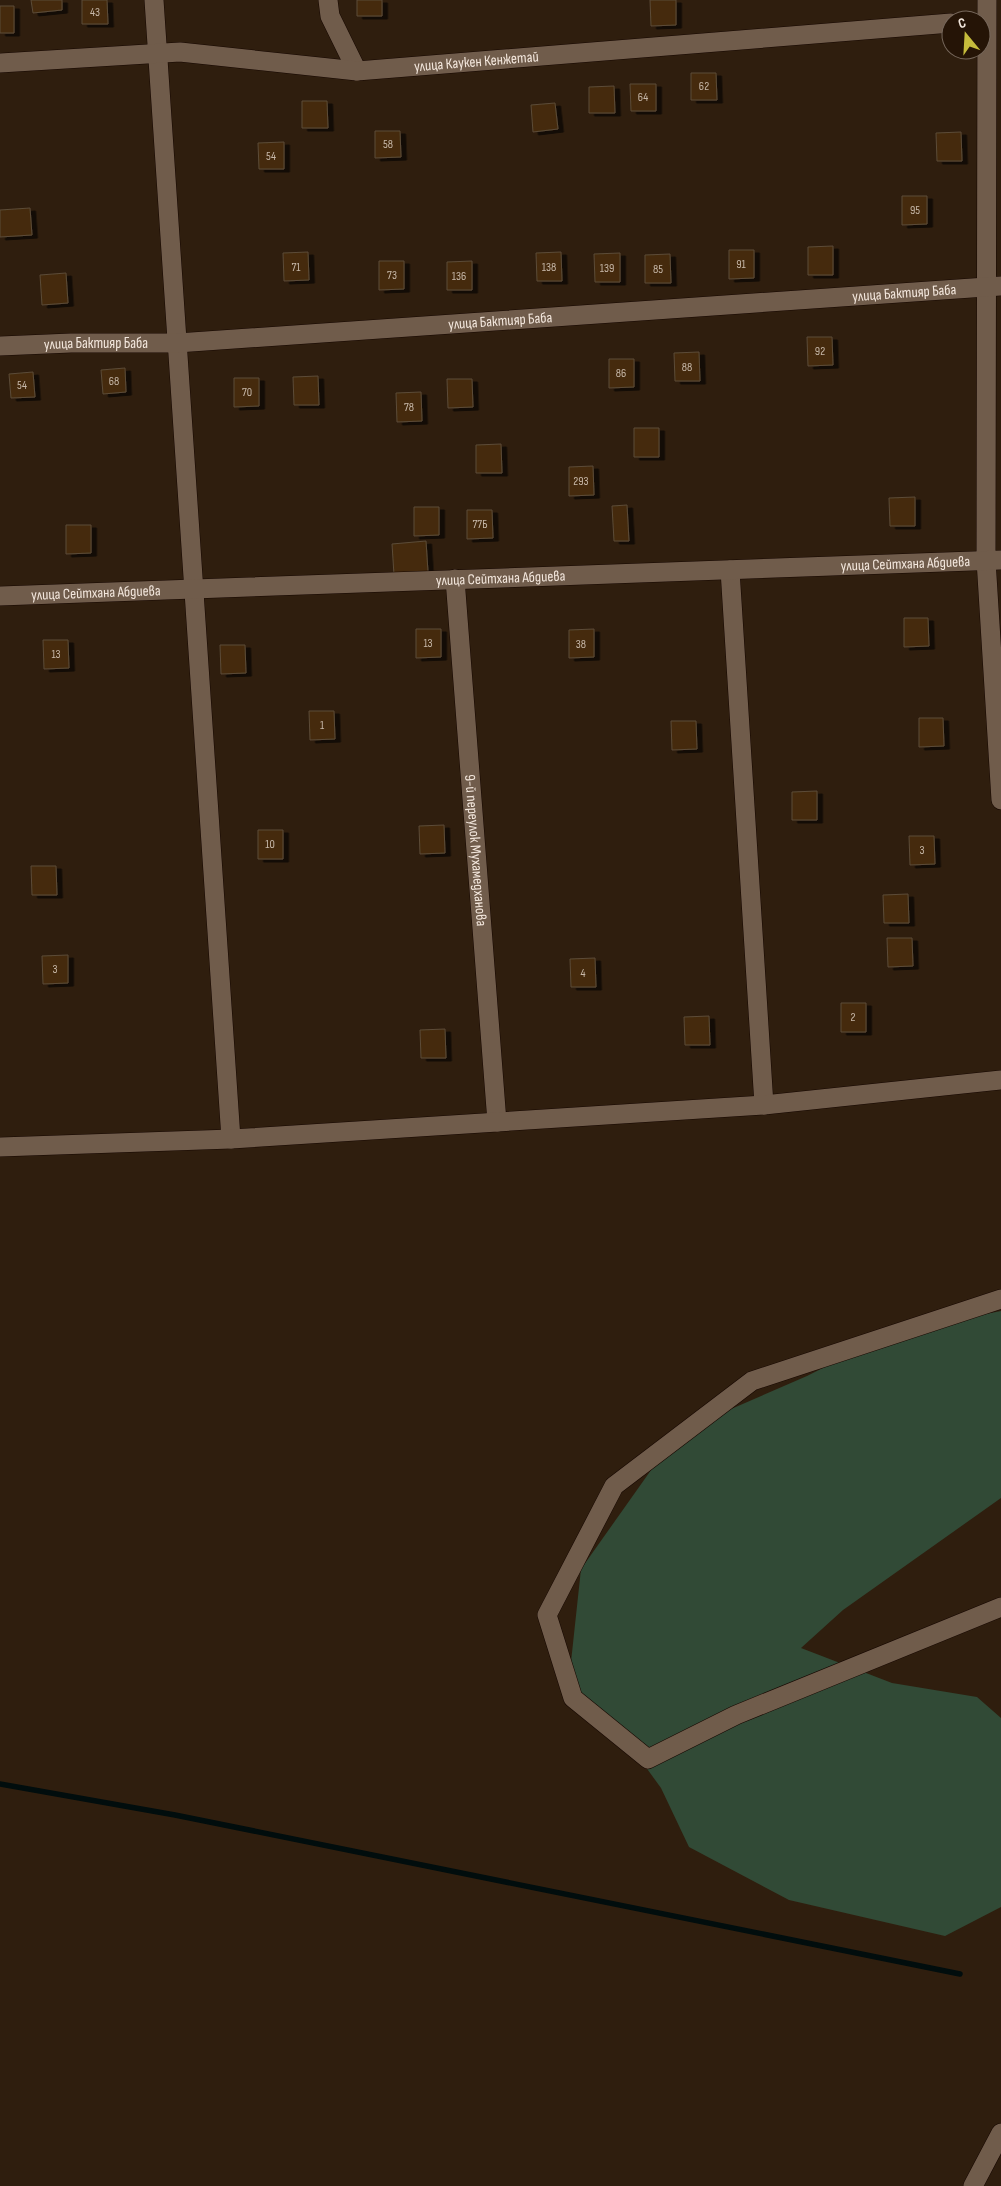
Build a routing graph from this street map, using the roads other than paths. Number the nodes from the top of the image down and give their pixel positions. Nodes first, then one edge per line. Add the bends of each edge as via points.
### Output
1 (154, 0) edge
2 (328, 0) edge
3 (941, 24) edge
4 (157, 54) junction
5 (991, 60) edge
6 (0, 63) edge
7 (357, 71) junction
8 (994, 286) edge
9 (177, 343) junction
10 (0, 346) edge
11 (994, 560) edge
12 (730, 570) junction
13 (456, 579) junction
14 (194, 589) junction
15 (0, 596) edge
16 (1001, 800) edge
17 (1001, 1080) edge
18 (764, 1105) junction
19 (497, 1122) junction
20 (231, 1139) junction
21 (0, 1147) edge
22 (1001, 1299) edge
23 (1001, 1608) edge
24 (1001, 2133) edge
25 (973, 2186) edge

1 - 4 street
2 - 7 street via 330,16
3 - 7 street, улица Каукен Кенжетай
4 - 6 street, улица Каукен Кенжетай
4 - 7 street, улица Каукен Кенжетай via 180,52
4 - 9 street
5 - 8 street
8 - 9 street, улица Бактияр Баба
8 - 11 street
9 - 10 street, улица Бактияр Баба
9 - 14 street
11 - 12 street, улица Сейтхана Абдиева
11 - 16 street
12 - 13 street, улица Сейтхана Абдиева
12 - 18 street
13 - 14 street, улица Сейтхана Абдиева
13 - 19 street, 9-й переулок Мухамедханова
14 - 15 street, улица Сейтхана Абдиева
14 - 20 street
17 - 18 street
18 - 19 street
19 - 20 street
20 - 21 street
22 - 23 street via 752,1382 614,1486 547,1615 573,1698 648,1759 736,1715
24 - 25 street

